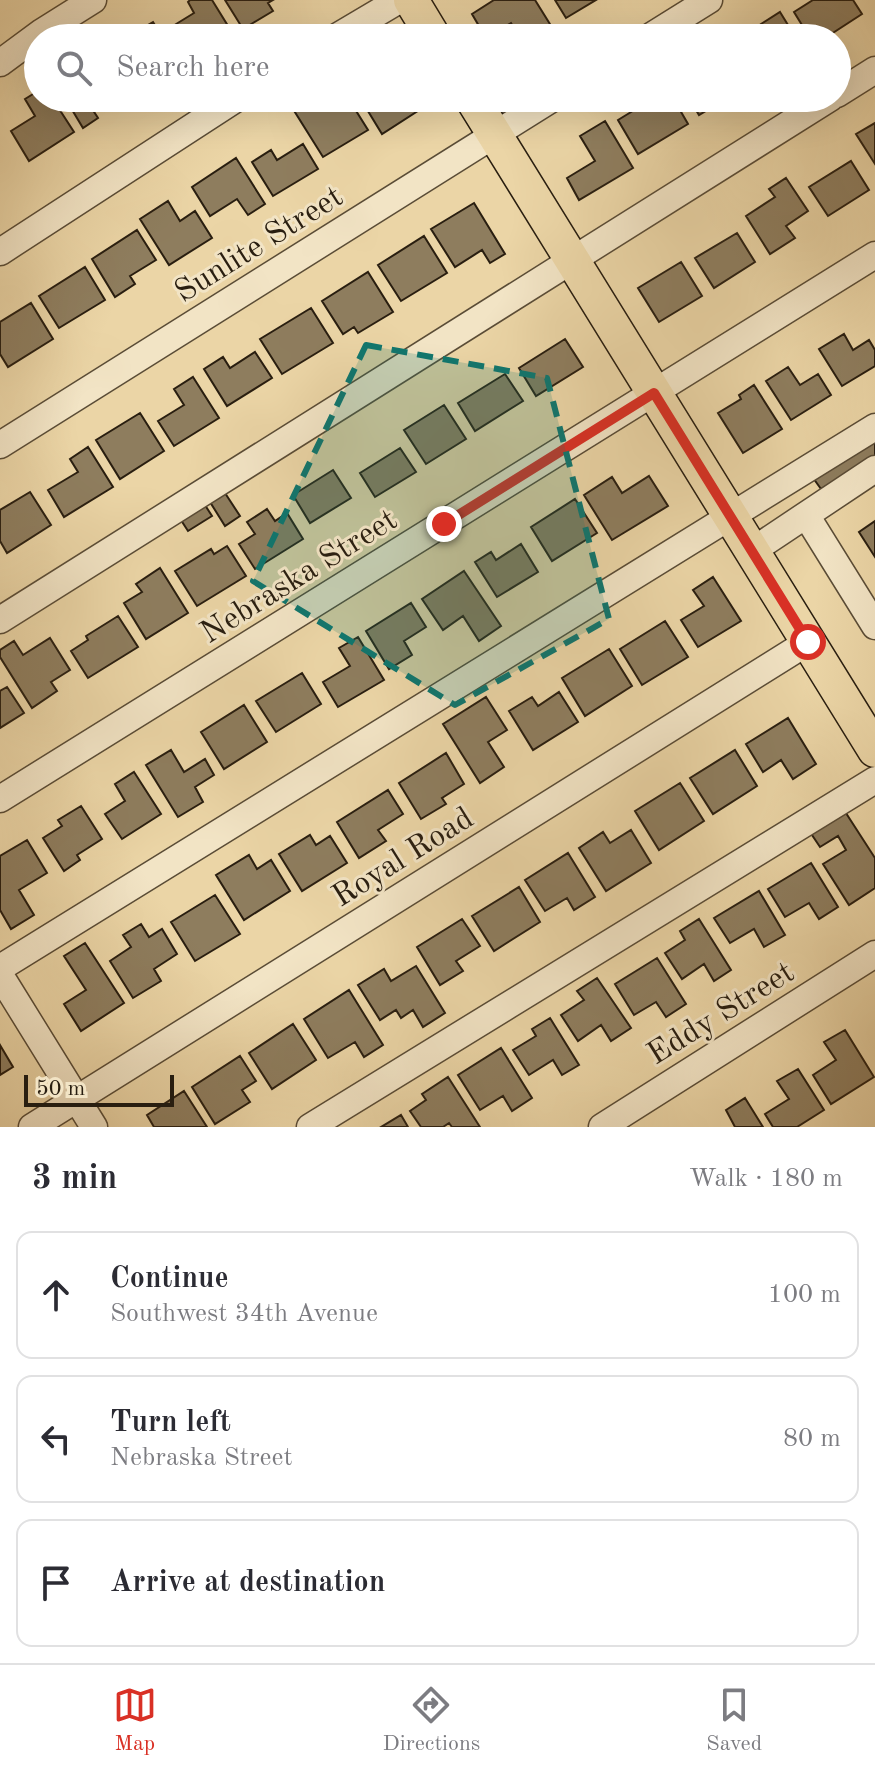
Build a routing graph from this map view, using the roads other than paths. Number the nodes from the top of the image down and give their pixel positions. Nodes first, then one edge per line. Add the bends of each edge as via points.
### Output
1 (93, 0) edge
2 (399, 0) edge
3 (411, 0) edge
4 (709, 0) edge
5 (55, 24) edge
6 (359, 24) edge
7 (426, 24) edge
8 (670, 24) edge
9 (24, 45) edge
10 (0, 63) edge
11 (875, 70) edge
12 (851, 85) edge
13 (215, 112) edge
14 (480, 112) edge
15 (531, 112) edge
16 (808, 112) edge
17 (494, 135) junction
18 (0, 252) edge
19 (875, 255) edge
20 (572, 260) junction
21 (654, 393) junction
22 (875, 427) edge
23 (0, 445) edge
24 (875, 469) edge
25 (806, 515) junction
26 (731, 517) junction
27 (752, 551) junction
28 (0, 620) edge
29 (875, 626) edge
30 (808, 642) junction
31 (872, 737) edge
32 (875, 780) edge
33 (0, 799) edge
34 (875, 954) edge
35 (0, 968) edge
36 (0, 975) edge
37 (77, 1099) junction
38 (32, 1127) edge
39 (94, 1127) edge
40 (310, 1127) edge
41 (602, 1127) edge

1 - 5 street
2 - 6 street
3 - 7 main road
4 - 8 street
9 - 10 street
11 - 12 street
13 - 18 street
14 - 17 main road
15 - 17 street, Sunlite Street
16 - 20 street
17 - 20 main road
17 - 23 street, Sunlite Street
19 - 21 street, Nebraska Street
20 - 21 main road
20 - 28 street
21 - 26 main road
21 - 33 street, Nebraska Street
22 - 26 street
24 - 25 street
25 - 27 street
25 - 29 street
26 - 27 main road
26 - 35 street
27 - 30 main road
30 - 31 main road
30 - 37 street, Royal Road
32 - 40 street
34 - 41 street, Eddy Street
36 - 37 street
37 - 38 street, Royal Road
37 - 39 street

